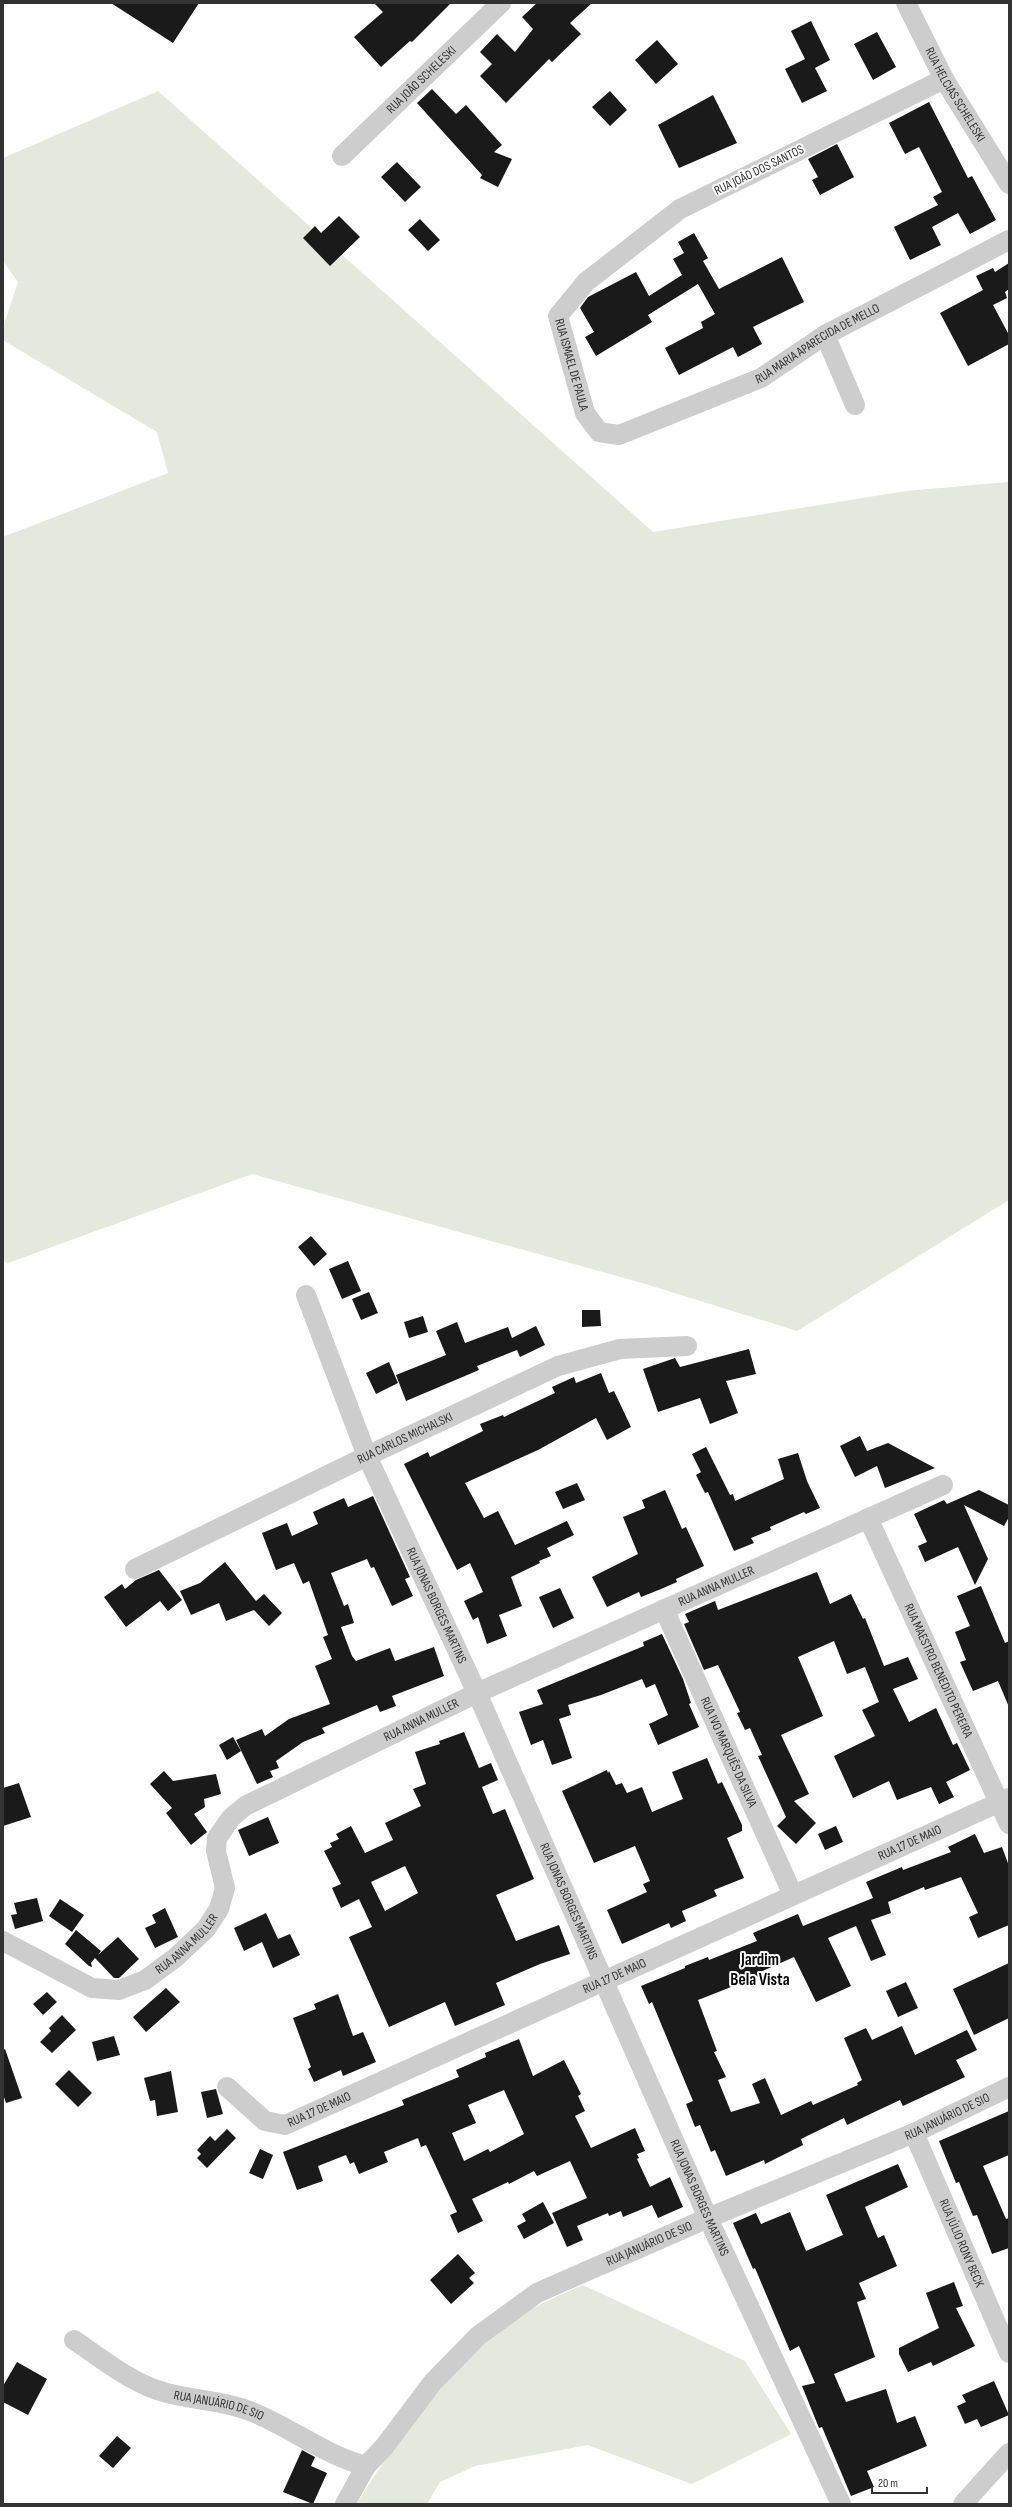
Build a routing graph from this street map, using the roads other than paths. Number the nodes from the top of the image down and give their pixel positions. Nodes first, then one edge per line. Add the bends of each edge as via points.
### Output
1 (501, 3) edge
2 (906, 3) edge
3 (944, 79) junction
4 (342, 156) dead end
5 (1009, 184) edge
6 (1009, 240) edge
7 (586, 282) joint
8 (825, 335) junction
9 (855, 406) dead end
10 (619, 435) joint
11 (306, 1295) dead end
12 (687, 1346) dead end
13 (367, 1456) junction
14 (943, 1485) dead end
15 (868, 1518) junction
16 (134, 1569) dead end
17 (664, 1609) junction
18 (478, 1692) junction
19 (1004, 1800) edge
20 (1009, 1824) edge
21 (793, 1895) junction
22 (3, 1940) edge
23 (605, 1980) junction
24 (227, 2087) dead end
25 (1009, 2087) edge
26 (914, 2134) junction
27 (708, 2218) junction
28 (74, 2340) dead end
29 (1009, 2353) edge
30 (1009, 2454) edge
31 (366, 2466) junction
32 (345, 2504) edge
33 (841, 2504) edge
34 (963, 2504) edge

1 - 4 street, RUA JOÃO SCHELESKI
2 - 3 street, RUA HELCIAS SCHELESKI
3 - 5 street, RUA HELCIAS SCHELESKI
3 - 7 street, RUA JOÃO DOS SANTOS via 680,209
6 - 8 street, RUA MARIA APARECIDA DE MELLO
7 - 10 street, RUA ISMAEL DE PAULA via 558,316 585,413 599,432
8 - 9 street
8 - 10 street, RUA MARIA APARECIDA DE MELLO via 761,378
11 - 13 street, RUA JONAS BORGES MARTINS
12 - 13 street, RUA CARLOS MICHALSKI via 620,1349 558,1366
13 - 16 street, RUA CARLOS MICHALSKI
13 - 18 street, RUA JONAS BORGES MARTINS
14 - 15 street, RUA ANNA MULLER
15 - 17 street, RUA ANNA MULLER
15 - 19 street, RUA MAESTRO BENEDITO PEREIRA
17 - 18 street, RUA ANNA MULLER
17 - 21 street, RUA IVO MARQUÊS DA SILVA
18 - 22 street, RUA ANNA MULLER via 245,1806 231,1818 217,1838 216,1850 225,1888 219,1909 206,1929 175,1958 145,1980 119,1990 92,1988
18 - 23 street, RUA JONAS BORGES MARTINS
19 - 20 street, RUA MAESTRO BENEDITO PEREIRA
19 - 21 street, RUA 17 DE MAIO
21 - 23 street, RUA 17 DE MAIO
23 - 24 street, RUA 17 DE MAIO via 285,2125 265,2121
23 - 27 street, RUA JONAS BORGES MARTINS
25 - 26 street, RUA JANUÁRIO DE SIO
26 - 27 street, RUA JANUÁRIO DE SIO
26 - 29 street, RUA JÚLIO RONY BECK
27 - 31 street, RUA JANUÁRIO DE SIO via 537,2293 478,2336 433,2382 384,2447
27 - 33 street, RUA JONAS BORGES MARTINS
28 - 31 street, RUA JANUÁRIO DE SIO via 141,2384 180,2396 220,2402 257,2414 346,2461
30 - 34 street
31 - 32 street, RUA JANUÁRIO DE SIO

